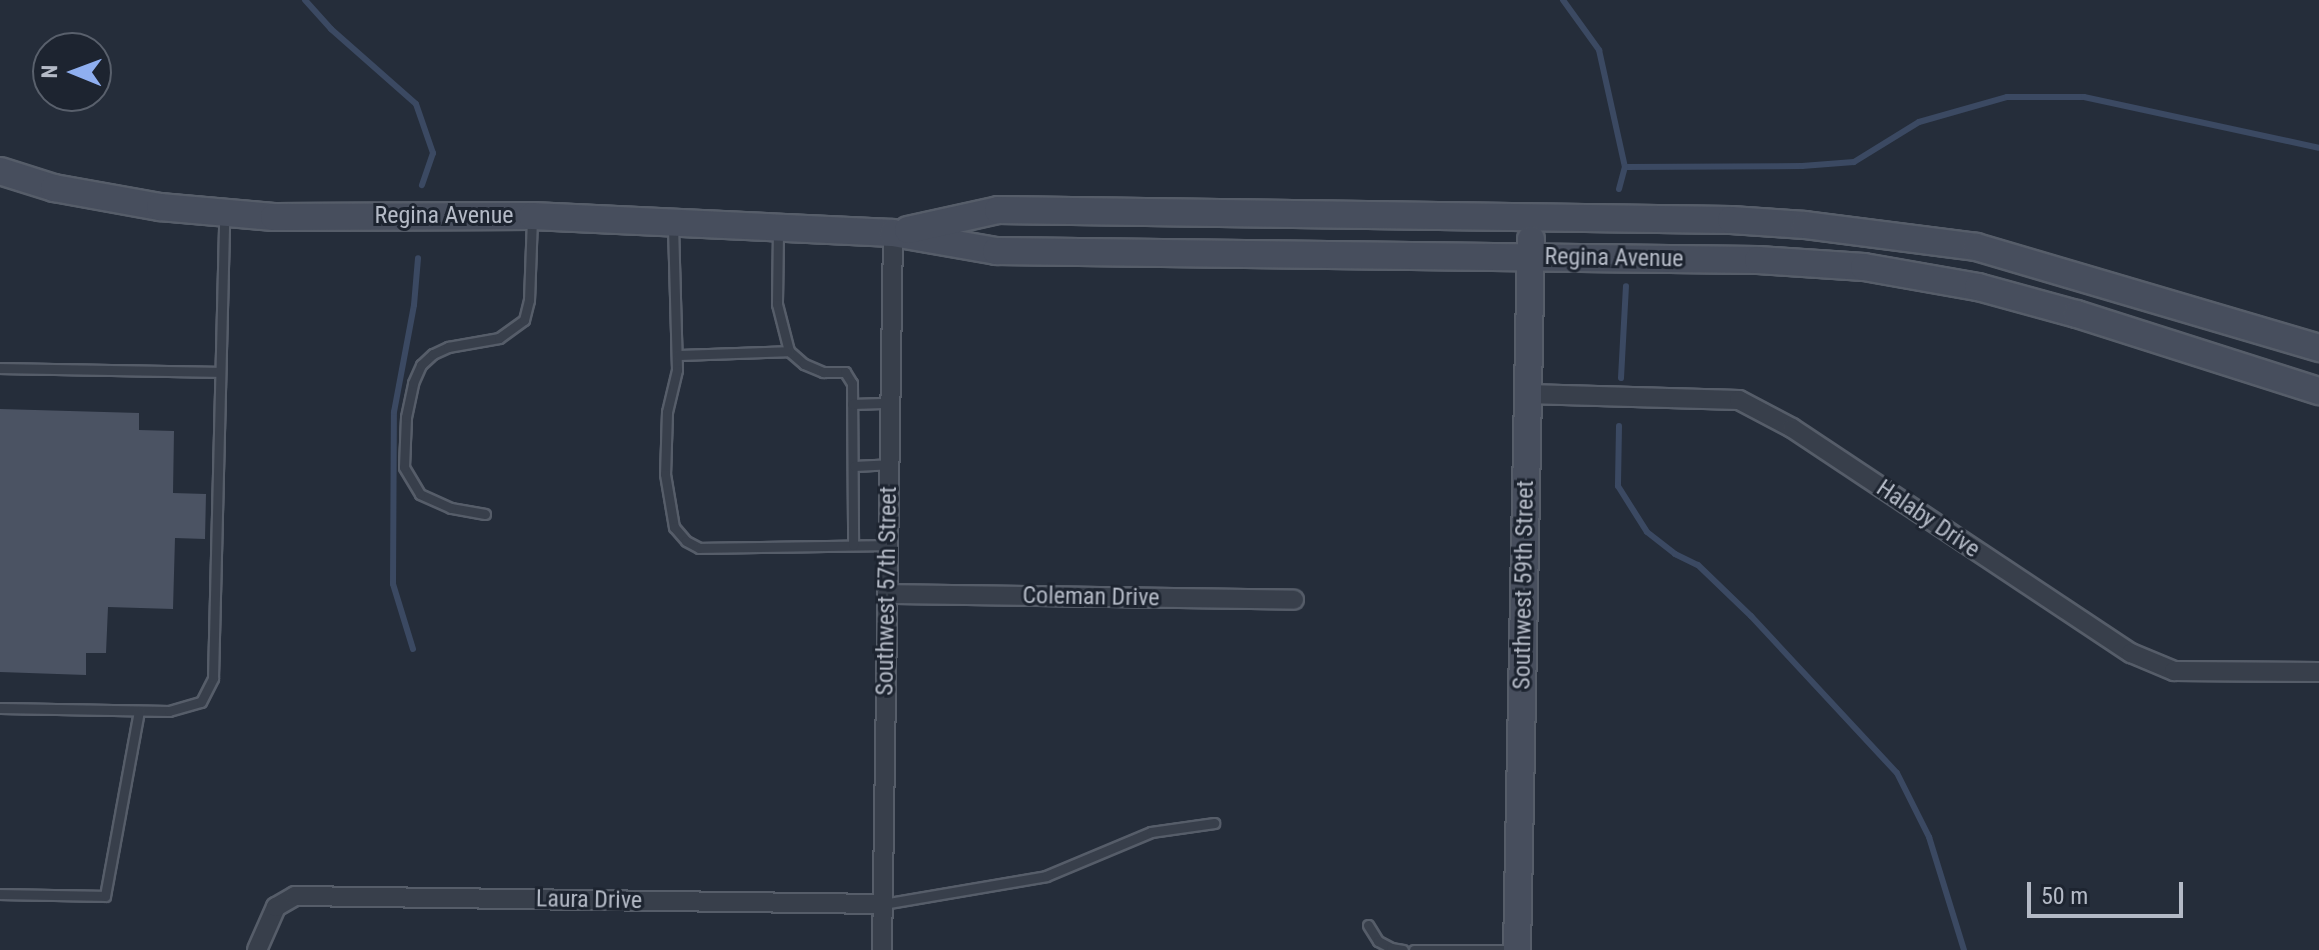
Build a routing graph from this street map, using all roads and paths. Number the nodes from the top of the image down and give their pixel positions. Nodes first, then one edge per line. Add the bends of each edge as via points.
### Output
1 (0, 171) edge
2 (224, 214) junction
3 (532, 216) junction
4 (1531, 219) junction
5 (672, 222) junction
6 (778, 227) junction
7 (893, 233) junction
8 (1531, 256) junction
9 (2319, 348) edge
10 (789, 351) junction
11 (677, 355) junction
12 (0, 368) edge
13 (220, 372) junction
14 (2319, 391) edge
15 (1527, 394) junction
16 (890, 403) junction
17 (852, 404) junction
18 (889, 464) junction
19 (854, 466) junction
20 (485, 514) dead end
21 (853, 545) junction
22 (888, 545) junction
23 (887, 594) junction
24 (1294, 600) dead end
25 (2319, 672) edge
26 (0, 708) edge
27 (139, 711) junction
28 (1214, 823) dead end
29 (0, 894) edge
30 (883, 904) junction
31 (1368, 925) dead end
32 (257, 950) edge
33 (882, 950) edge
34 (1403, 950) edge
35 (1414, 950) edge
36 (1517, 950) edge

1 - 2 main road, Regina Avenue via 54,188
2 - 3 main road, Regina Avenue
2 - 13 lane
3 - 5 main road, Regina Avenue
3 - 20 lane via 524,320 499,338 433,354 413,383 406,417 404,467 420,494 451,508
4 - 7 main road, Regina Avenue via 998,210
4 - 8 main road, Southwest 59th Street
4 - 9 main road, Regina Avenue via 1731,220 1904,235 2032,262
5 - 6 main road, Regina Avenue
5 - 11 lane
6 - 7 main road, Regina Avenue
6 - 10 lane via 777,304
7 - 8 main road, Regina Avenue via 996,251
7 - 16 street, Southwest 57th Street
8 - 14 main road, Regina Avenue via 1864,267 1978,287
8 - 15 main road, Southwest 59th Street
10 - 11 lane
10 - 17 lane via 823,372 845,372 852,383
11 - 21 lane via 667,412 665,474 674,527 686,541 699,548 725,549
12 - 13 lane
13 - 27 lane via 213,678 201,702 169,711
15 - 25 street, Halaby Drive via 1739,400 1792,428 2131,653 2174,671
15 - 36 main road, Southwest 59th Street
16 - 17 lane
16 - 18 street, Southwest 57th Street
17 - 19 lane
18 - 19 lane
18 - 22 street, Southwest 57th Street
19 - 21 lane
21 - 22 lane
22 - 23 street, Southwest 57th Street
23 - 24 street, Coleman Drive
23 - 30 street, Southwest 57th Street
26 - 27 lane
27 - 29 lane via 105,896
28 - 30 lane via 1151,832 1046,876
30 - 32 street, Laura Drive via 295,896 276,907
30 - 33 street, Southwest 57th Street
31 - 34 lane via 1378,941
35 - 36 lane

